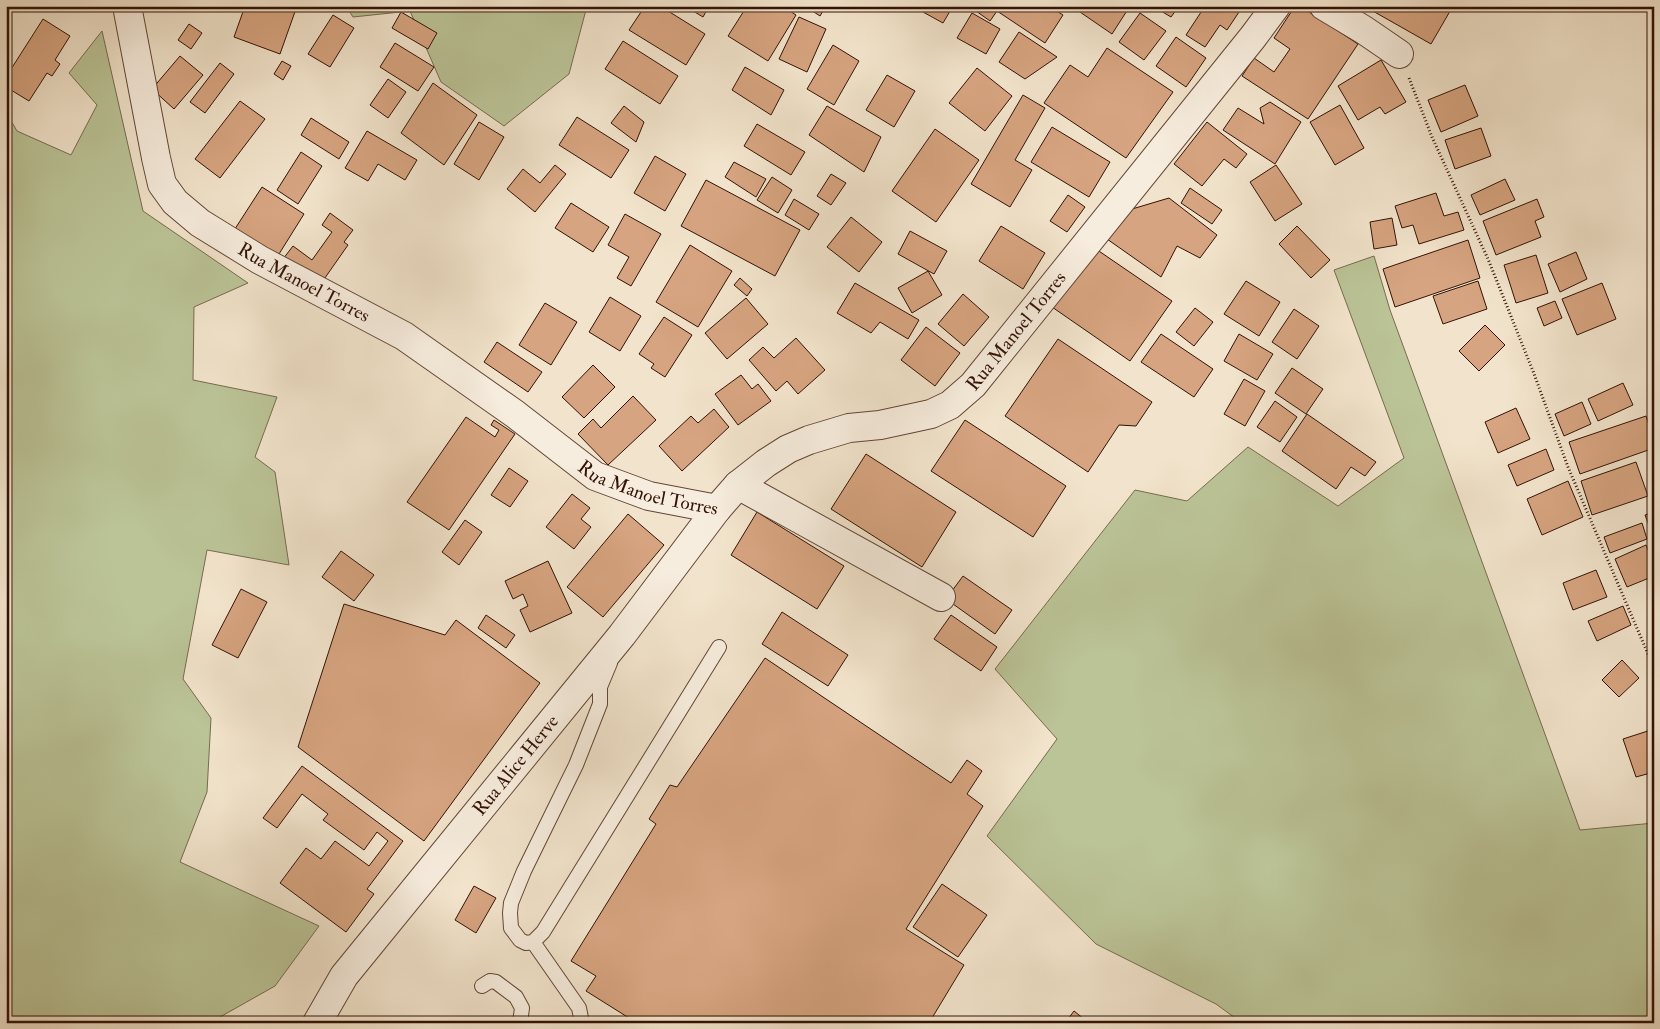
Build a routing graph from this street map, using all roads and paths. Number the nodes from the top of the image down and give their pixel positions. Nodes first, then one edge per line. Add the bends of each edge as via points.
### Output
1 (128, 6) edge
2 (1276, 6) edge
3 (1324, 6) edge
4 (1399, 54) joint
5 (738, 485) junction
6 (717, 509) junction
7 (941, 596) dead end
8 (622, 635) junction
9 (720, 648) dead end
10 (1654, 668) edge
11 (533, 942) junction
12 (482, 986) dead end
13 (317, 1023) edge
14 (520, 1023) edge
15 (582, 1023) edge

1 - 6 street, Rua Manoel Torres via 162,184 175,202 200,223 260,260 404,336 515,414 595,476 649,496
2 - 5 street, Rua Manoel Torres via 986,369 950,405 931,414 849,428 809,440 788,449
3 - 4 street
4 - 10 path via 1432,137 1488,259 1568,467
5 - 6 street, Rua Manoel Torres
5 - 7 street
6 - 8 street, Rua Alice Herve
8 - 11 lane via 600,687 600,704 576,765 511,903 511,928 520,940
8 - 13 street, Rua Alice Herve via 344,976
9 - 11 lane via 543,932
11 - 15 lane via 580,1008
12 - 14 lane via 490,981 496,982 516,998 522,1008

